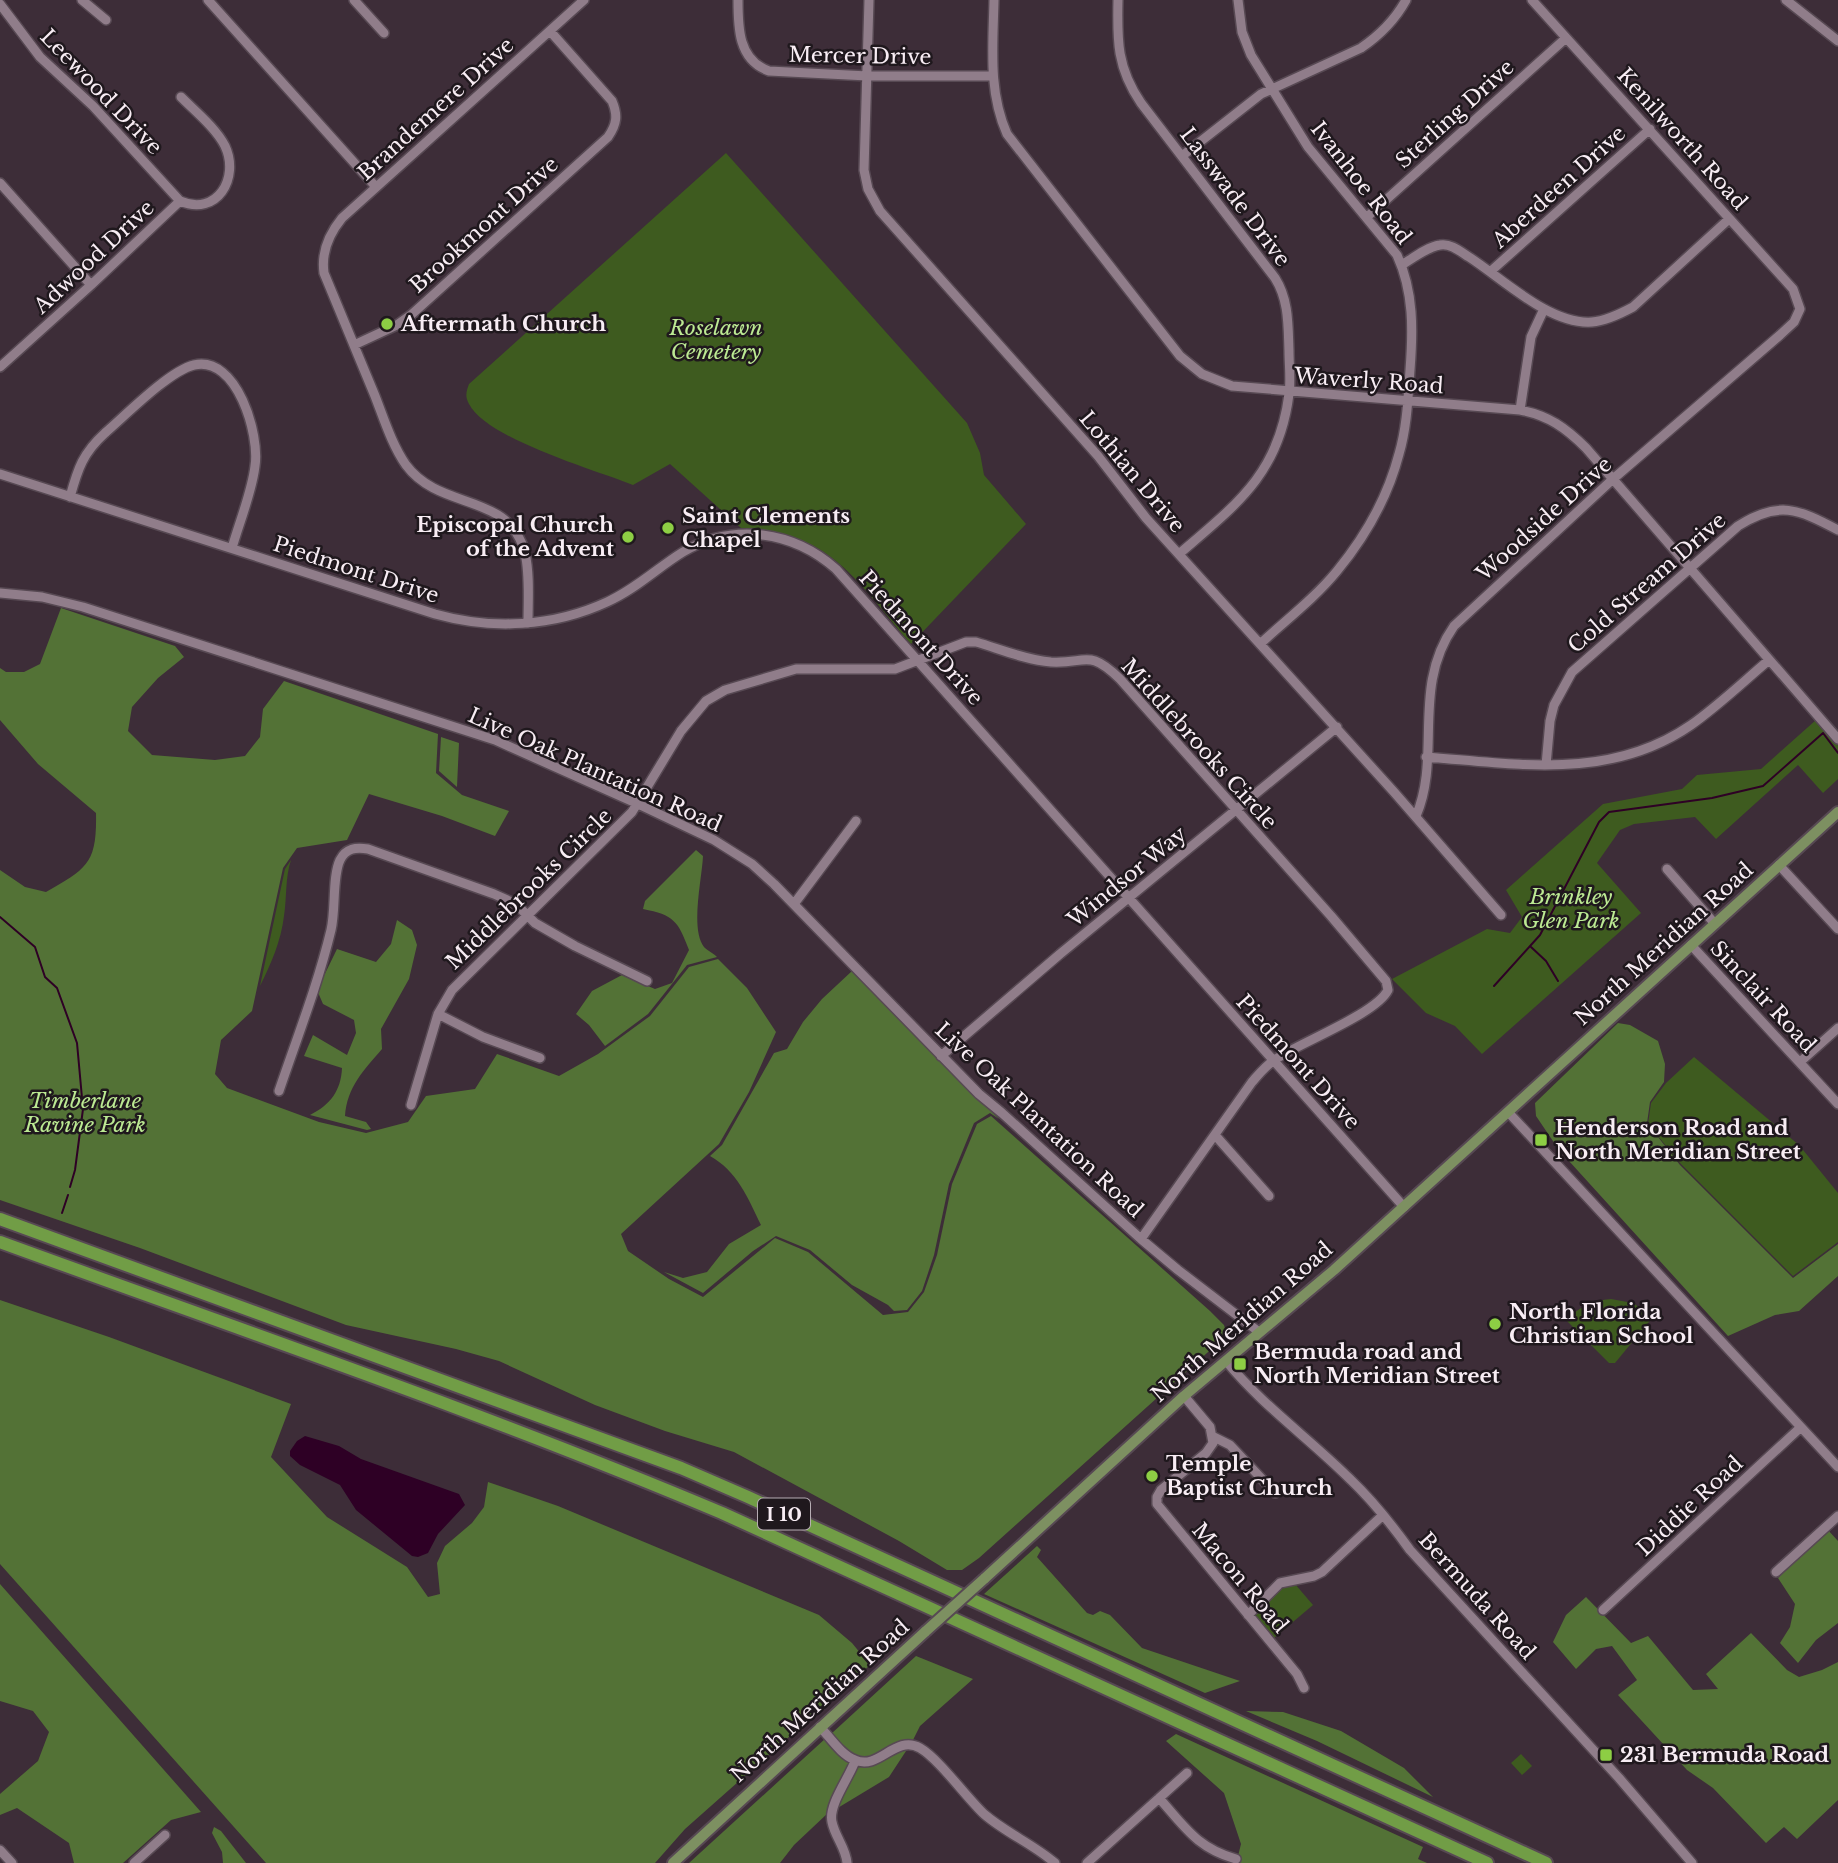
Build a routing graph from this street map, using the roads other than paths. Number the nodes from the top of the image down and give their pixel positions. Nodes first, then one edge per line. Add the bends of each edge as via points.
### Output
1 (82, 0) edge
2 (208, 0) edge
3 (354, 0) edge
4 (584, 0) edge
5 (738, 0) edge
6 (869, 0) edge
7 (994, 0) edge
8 (1118, 0) edge
9 (1238, 0) edge
10 (1406, 0) edge
11 (1532, 0) edge
12 (1786, 0) edge
13 (0, 4) edge
14 (106, 20) dead end
15 (550, 31) junction
16 (384, 33) dead end
17 (1566, 38) junction
18 (1838, 41) edge
19 (868, 76) junction
20 (992, 76) junction
21 (1272, 88) junction
22 (181, 97) dead end
23 (1650, 129) junction
24 (1182, 156) junction
25 (0, 183) edge
26 (376, 187) junction
27 (180, 201) junction
28 (1367, 217) junction
29 (1729, 219) junction
30 (1402, 265) junction
31 (1491, 271) junction
32 (91, 285) junction
33 (1800, 306) joint
34 (1544, 309) junction
35 (354, 345) junction
36 (0, 367) edge
37 (1290, 392) junction
38 (1408, 401) junction
39 (1520, 410) junction
40 (0, 474) edge
41 (1613, 479) junction
42 (70, 497) junction
43 (1838, 530) edge
44 (232, 548) junction
45 (1179, 554) junction
46 (1690, 568) junction
47 (0, 593) edge
48 (528, 623) junction
49 (1260, 644) junction
50 (1769, 660) junction
51 (918, 661) junction
52 (1337, 727) junction
53 (1838, 738) edge
54 (1426, 757) junction
55 (1546, 765) junction
56 (638, 804) junction
57 (1236, 810) junction
58 (1838, 812) edge
59 (1416, 817) junction
60 (856, 821) dead end
61 (1779, 865) junction
62 (1667, 869) dead end
63 (1130, 899) junction
64 (794, 904) junction
65 (1501, 915) dead end
66 (527, 916) junction
67 (1715, 924) junction
68 (1838, 929) edge
69 (1691, 945) junction
70 (647, 981) dead end
71 (439, 1014) junction
72 (1838, 1028) edge
73 (941, 1056) junction
74 (540, 1058) dead end
75 (1273, 1061) junction
76 (1800, 1062) junction
77 (279, 1091) dead end
78 (1838, 1104) edge
79 (411, 1105) dead end
80 (1508, 1112) junction
81 (1215, 1135) junction
82 (1269, 1196) dead end
83 (1404, 1207) junction
84 (0, 1219) edge
85 (1141, 1239) junction
86 (0, 1242) edge
87 (1259, 1332) junction
88 (1226, 1361) junction
89 (1184, 1396) junction
90 (1801, 1427) junction
91 (1214, 1437) junction
92 (1838, 1467) edge
93 (1275, 1493) dead end
94 (1383, 1515) junction
95 (1838, 1516) edge
96 (1776, 1572) dead end
97 (1603, 1610) dead end
98 (1248, 1615) junction
99 (1304, 1688) dead end
100 (820, 1727) junction
101 (855, 1761) junction
102 (1187, 1773) dead end
103 (1159, 1798) junction
104 (165, 1835) dead end
105 (0, 1850) edge
106 (1237, 1859) dead end
107 (1052, 1862) edge
108 (12, 1863) edge
109 (134, 1863) edge
110 (673, 1863) edge
111 (847, 1863) edge
112 (1087, 1863) edge
113 (1487, 1863) edge
114 (1546, 1863) edge
115 (1692, 1863) edge

1 - 14 street
2 - 26 street
3 - 16 street
4 - 15 street, Brandemere Drive
5 - 19 street, Mercer Drive via 739,37 748,55 764,69
6 - 19 street, Lothian Drive
7 - 20 street, Waverly Road
8 - 24 street, Lasswade Drive via 1118,38 1127,82
9 - 21 street, Ivanhoe Road via 1245,41
10 - 21 street via 1389,25 1362,48
11 - 17 street, Kenilworth Road
12 - 18 street
13 - 27 street, Leewood Drive via 40,57 93,106
15 - 26 street, Brandemere Drive
15 - 35 street, Brookmont Drive via 616,111 617,121 608,137 411,315
17 - 23 street, Kenilworth Road
17 - 28 street, Sterling Drive
19 - 20 street, Mercer Drive
19 - 45 street, Lothian Drive via 864,170 880,212 1098,456
20 - 37 street, Waverly Road via 998,108 1013,142 1180,356 1224,384
21 - 24 street
21 - 28 street, Ivanhoe Road via 1319,163
22 - 27 street via 225,145 228,172 225,191 215,199 198,204
23 - 29 street, Kenilworth Road
23 - 31 street, Aberdeen Drive
24 - 37 street, Lasswade Drive via 1280,285 1288,319
25 - 32 street
26 - 35 street, Brandemere Drive via 331,231 322,261
27 - 32 street, Adwood Drive
28 - 30 street, Ivanhoe Road
29 - 33 street, Kenilworth Road via 1793,289
29 - 34 street via 1633,307 1592,322 1562,318
30 - 31 street via 1444,244
30 - 38 street, Ivanhoe Road via 1413,323
31 - 34 street
32 - 36 street, Adwood Drive
33 - 41 street, Woodside Drive via 1794,322 1780,335
34 - 39 street via 1531,337
35 - 48 street via 411,471 441,493 496,513 514,530 525,555
37 - 38 street, Waverly Road
37 - 45 street, Lasswade Drive via 1275,453 1265,470 1228,512
38 - 39 street, Waverly Road
38 - 49 street, Ivanhoe Road via 1399,454 1368,526 1336,572
39 - 41 street, Waverly Road via 1564,427
40 - 42 street, Piedmont Drive
41 - 46 street, Waverly Road
41 - 54 street, Woodside Drive via 1446,636 1431,681
42 - 44 street, Piedmont Drive
42 - 44 street via 81,461 105,433 177,373 195,365 215,367 239,392 256,446 256,467
43 - 46 street, Cold Stream Drive via 1802,512 1774,509 1738,526
44 - 48 street, Piedmont Drive via 455,620
45 - 49 street, Lothian Drive
46 - 50 street, Waverly Road
46 - 55 street, Cold Stream Drive via 1572,672 1554,705
47 - 56 street, Live Oak Plantation Road via 83,607 443,722
48 - 51 street, Piedmont Drive via 605,603 708,541 759,534 792,541 827,561
49 - 52 street, Lothian Drive
50 - 53 street, Waverly Road
50 - 55 street via 1689,726 1647,749 1602,761
51 - 56 street, Middlebrooks Circle via 886,670 796,669 725,690 706,701 681,731
51 - 57 street, Middlebrooks Circle via 960,643 976,642 1051,662 1094,660 1121,679
51 - 63 street, Piedmont Drive
52 - 57 street, Windsor Way
52 - 59 street, Lothian Drive
54 - 55 street
54 - 59 street, Woodside Drive via 1422,805
56 - 64 street, Live Oak Plantation Road via 742,857
56 - 66 street, Middlebrooks Circle
57 - 63 street, Windsor Way
57 - 75 street, Middlebrooks Circle via 1388,988 1381,1000 1356,1016
58 - 61 main road, North Meridian Road
59 - 65 street, Lothian Drive
60 - 64 street
61 - 67 main road, North Meridian Road
61 - 68 street
62 - 67 street
63 - 73 street, Windsor Way
63 - 75 street, Piedmont Drive
64 - 73 street, Live Oak Plantation Road
66 - 70 street via 575,946
66 - 71 street, Middlebrooks Circle via 464,976
66 - 77 street via 516,904 470,884 368,849 347,851 337,870 331,932
67 - 69 main road, North Meridian Road
69 - 76 street, Sinclair Road
69 - 80 main road, North Meridian Road
71 - 74 street via 483,1037
71 - 79 street, Middlebrooks Circle
72 - 76 street
73 - 85 street, Live Oak Plantation Road
75 - 81 street, Middlebrooks Circle via 1252,1082
75 - 83 street, Piedmont Drive
76 - 78 street, Sinclair Road
80 - 83 main road, North Meridian Road
80 - 90 street
81 - 82 street
81 - 85 street, Middlebrooks Circle
83 - 87 main road, North Meridian Road
84 - 114 highway, I 10 via 681,1468
85 - 87 street, Live Oak Plantation Road
86 - 113 highway, I 10 via 654,1484
87 - 88 main road, North Meridian Road
88 - 89 main road, North Meridian Road
88 - 94 street, Bermuda Road
89 - 91 street
89 - 100 main road, North Meridian Road, bridge
90 - 92 street
90 - 97 street, Diddie Road
91 - 93 street via 1230,1446
91 - 98 street, Macon Road via 1211,1448 1161,1490 1157,1504
94 - 98 street via 1322,1572 1280,1583
94 - 115 street, Bermuda Road
95 - 96 street
98 - 99 street, Macon Road
100 - 101 street
100 - 110 main road, North Meridian Road
101 - 107 street via 874,1760 903,1745 918,1747 985,1814
101 - 111 street via 831,1816
102 - 103 street
103 - 106 street via 1201,1844
103 - 112 street
104 - 109 street
105 - 108 street

